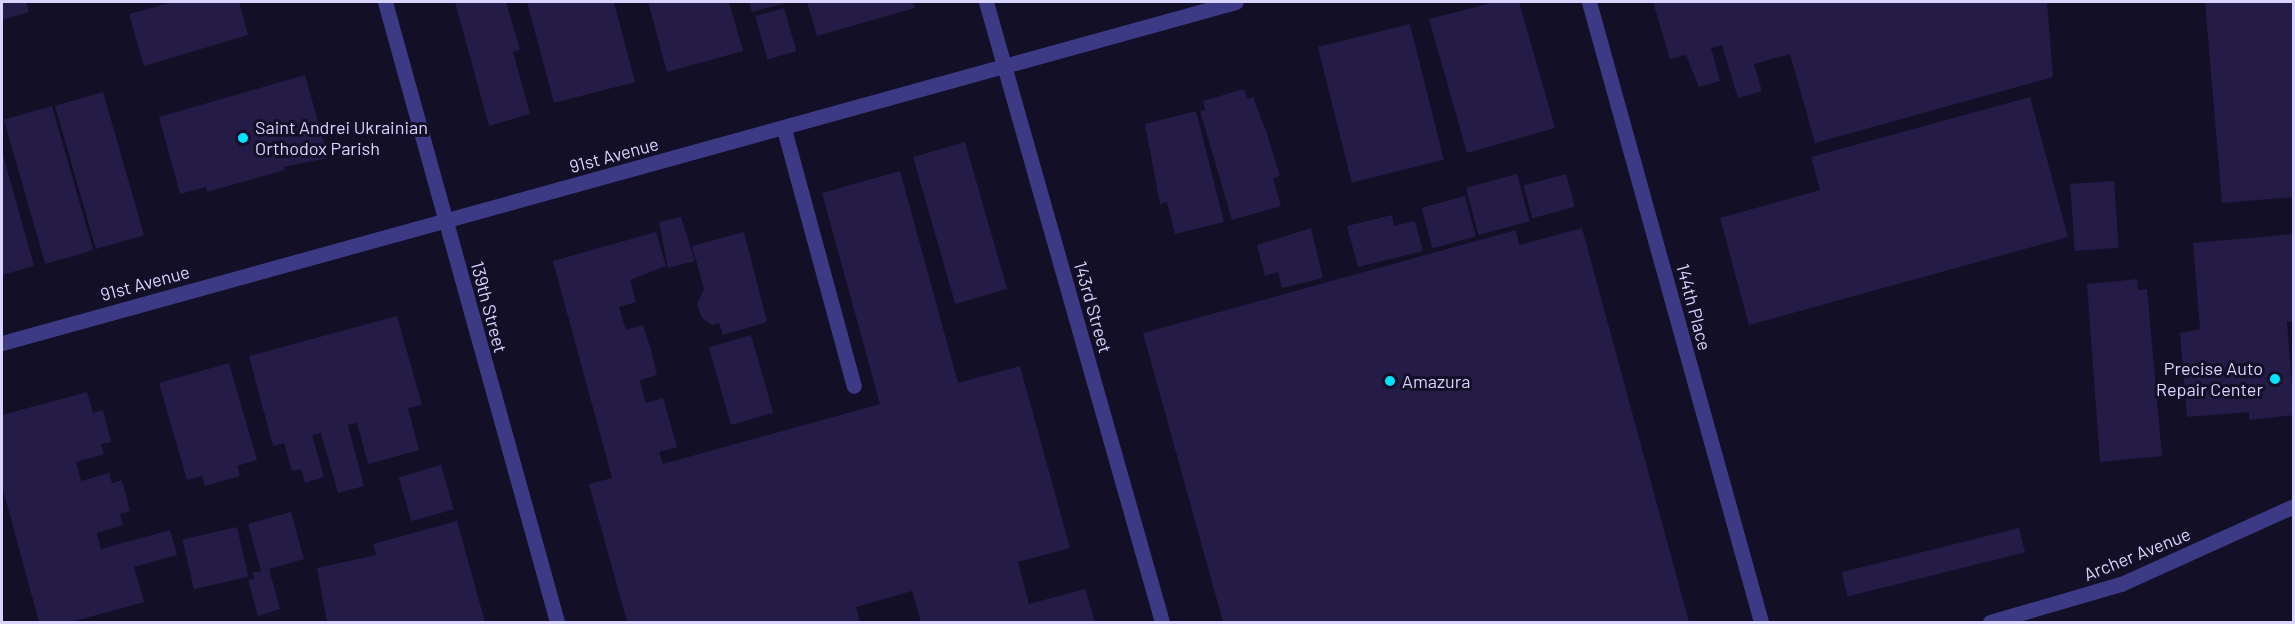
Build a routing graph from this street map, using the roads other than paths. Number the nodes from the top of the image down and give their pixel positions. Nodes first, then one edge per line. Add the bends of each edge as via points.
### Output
1 (385, 2) edge
2 (986, 2) edge
3 (1236, 2) edge
4 (1589, 2) edge
5 (1004, 66) junction
6 (784, 129) junction
7 (445, 221) junction
8 (2, 343) edge
9 (854, 386) dead end
10 (2294, 506) edge
11 (557, 622) edge
12 (1162, 622) edge
13 (1761, 622) edge
14 (1990, 622) edge

1 - 7 street, 139th Street
2 - 5 street, 143rd Street
3 - 5 street, 91st Avenue
4 - 13 street, 144th Place
5 - 6 street, 91st Avenue
5 - 12 street, 143rd Street
6 - 7 street, 91st Avenue
6 - 9 street
7 - 8 street, 91st Avenue
7 - 11 street, 139th Street
10 - 14 street, Archer Avenue via 2121,585

